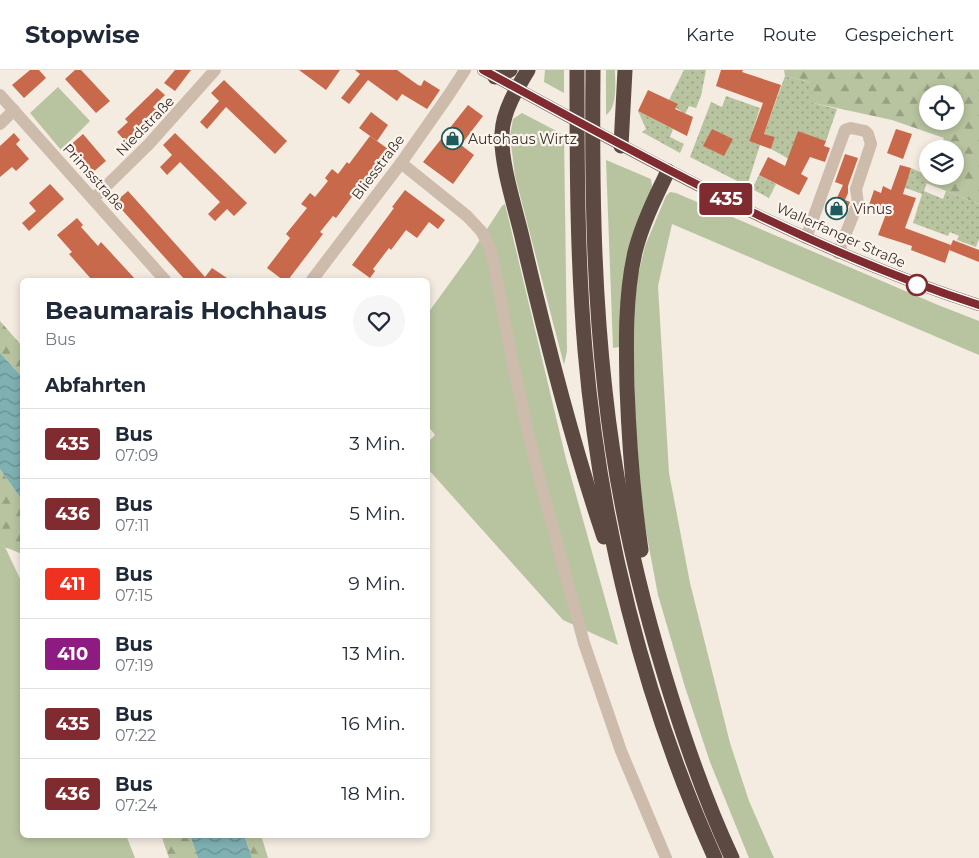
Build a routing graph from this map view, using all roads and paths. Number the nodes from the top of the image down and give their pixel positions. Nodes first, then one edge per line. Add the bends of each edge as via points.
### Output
1 (215, 70) edge
2 (465, 70) edge
3 (510, 70) edge
4 (528, 70) edge
5 (593, 70) edge
6 (626, 70) edge
7 (489, 73) edge
8 (577, 74) edge
9 (517, 89) junction
10 (0, 95) edge
11 (14, 110) junction
12 (0, 124) edge
13 (621, 146) junction
14 (400, 163) junction
15 (668, 171) junction
16 (93, 199) junction
17 (806, 238) junction
18 (838, 253) junction
19 (163, 278) edge
20 (314, 278) edge
21 (979, 306) edge
22 (628, 607) junction
23 (656, 650) junction
24 (666, 858) edge
25 (715, 858) edge
26 (732, 858) edge

1 - 16 street, Niedstraße via 156,137
2 - 14 street, Bliesstraße
3 - 7 highway
4 - 9 highway
5 - 23 highway via 598,306 605,393 629,537
6 - 13 highway
7 - 9 main road, Wallerfanger Straße
8 - 22 highway via 581,302 602,482
9 - 13 main road, Wallerfanger Straße
9 - 22 highway via 502,133 507,175 571,428
10 - 11 street, Primsstraße
11 - 12 street
11 - 16 street, Primsstraße
13 - 15 main road, Wallerfanger Straße
14 - 20 street, Bliesstraße
14 - 24 street via 467,216 489,245 533,454 584,644 621,751
15 - 17 main road, Wallerfanger Straße
15 - 23 highway via 645,224 630,275 626,354 630,465
16 - 19 street, Primsstraße
17 - 18 main road, Wallerfanger Straße
17 - 18 street via 845,130 865,131 871,144 856,189 858,202
18 - 21 main road, Wallerfanger Straße
22 - 25 highway via 668,740
23 - 26 highway via 687,743

